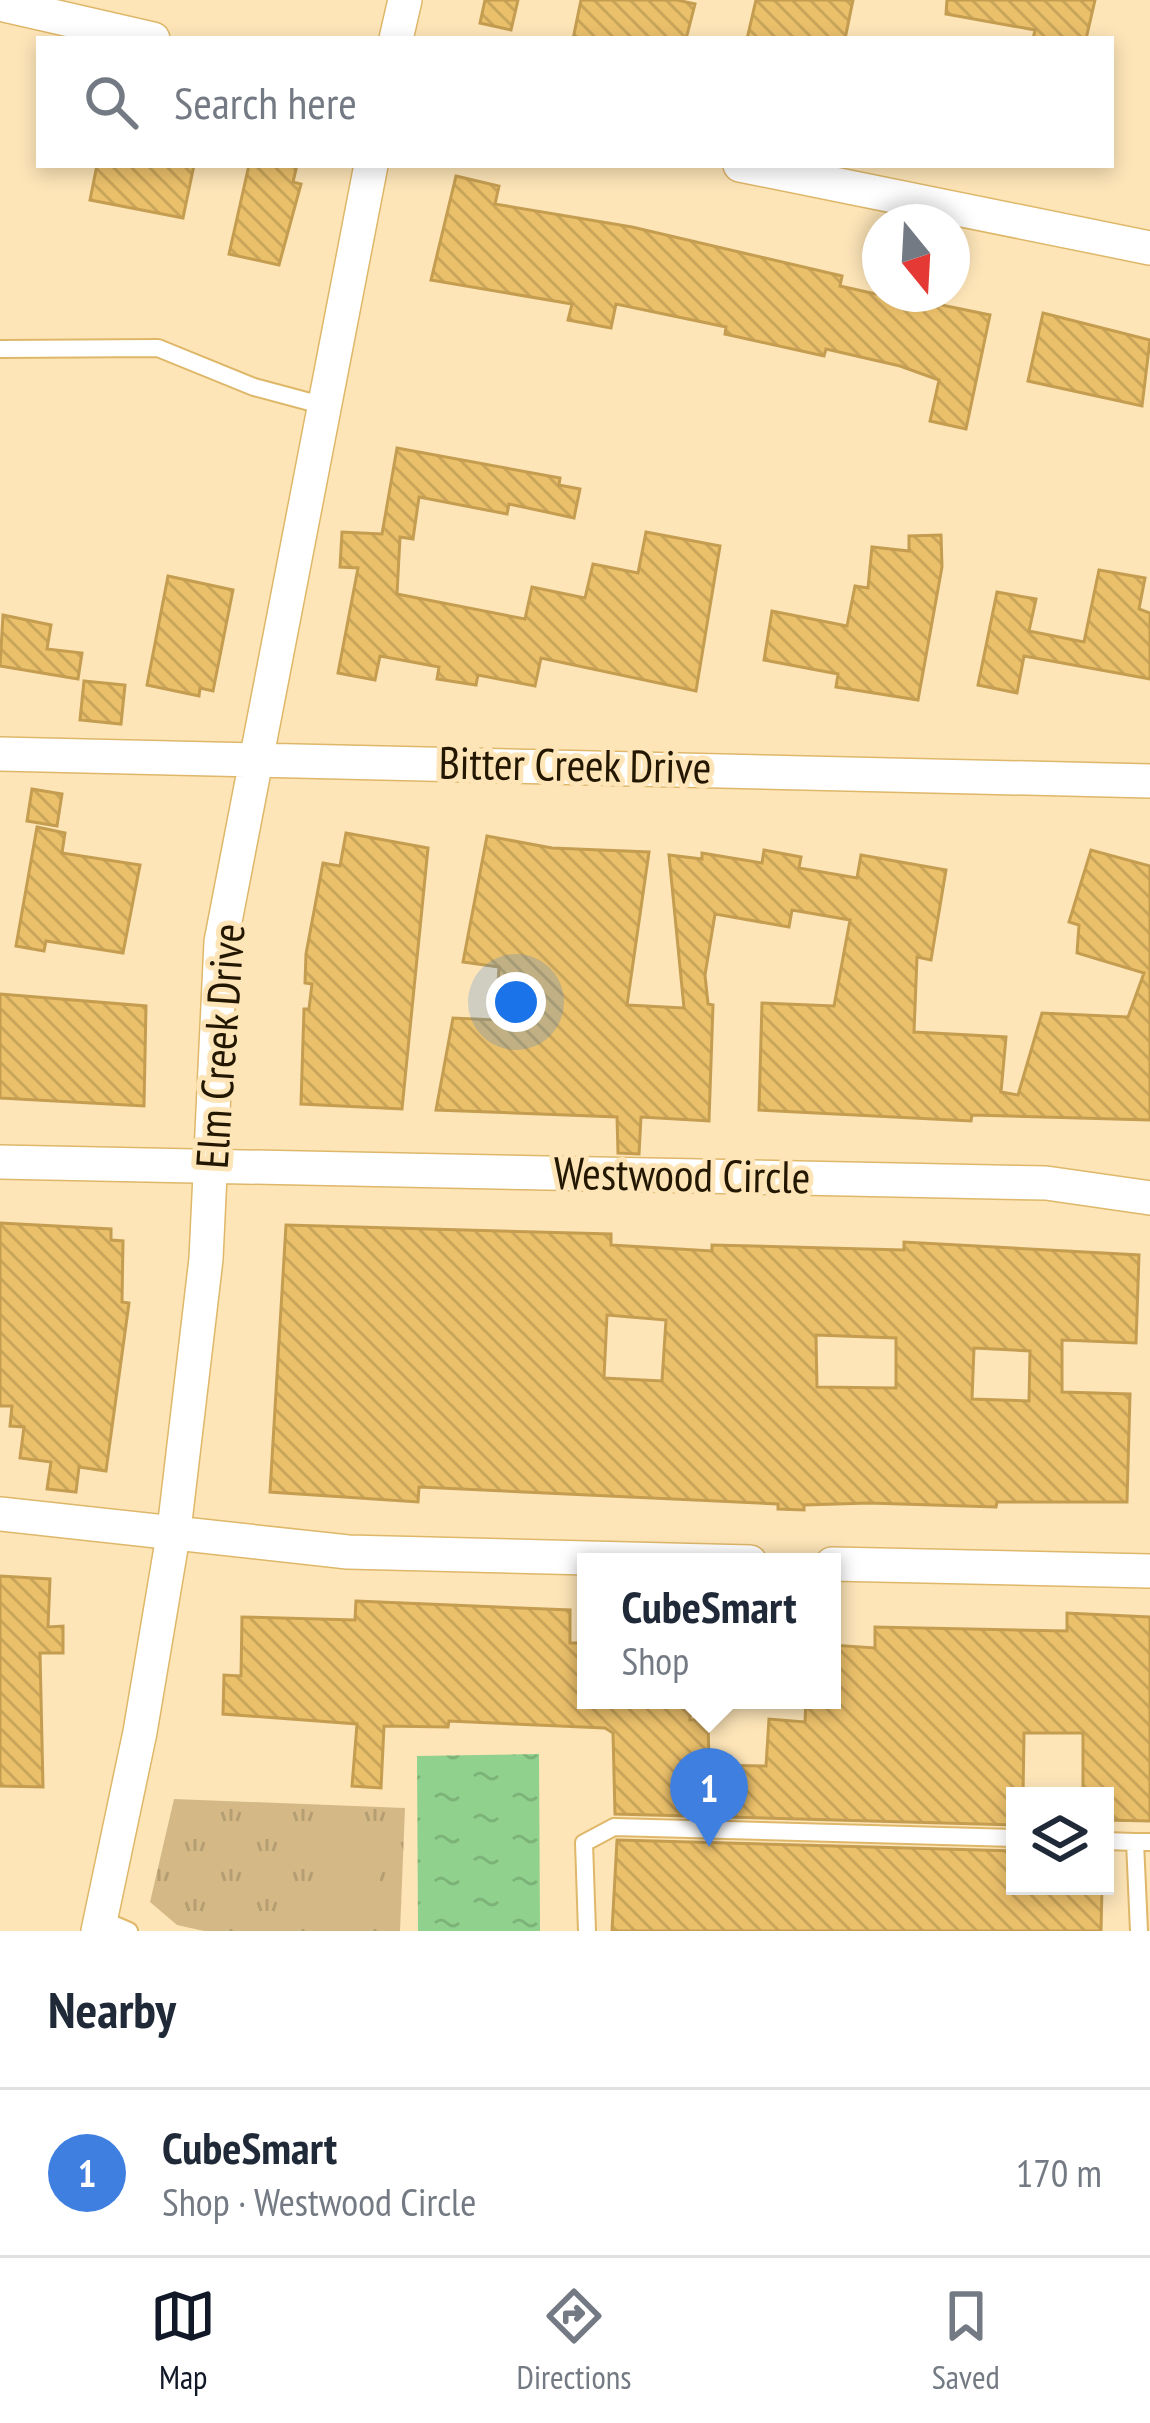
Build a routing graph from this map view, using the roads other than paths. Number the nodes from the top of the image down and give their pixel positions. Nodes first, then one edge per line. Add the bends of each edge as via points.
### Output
1 (405, 0) edge
2 (0, 4) edge
3 (140, 36) edge
4 (397, 36) edge
5 (369, 168) edge
6 (755, 168) edge
7 (1150, 248) edge
8 (0, 349) edge
9 (326, 406) junction
10 (0, 754) edge
11 (259, 758) junction
12 (1150, 781) edge
13 (0, 1162) edge
14 (212, 1165) junction
15 (1150, 1198) edge
16 (0, 1514) edge
17 (174, 1530) junction
18 (577, 1558) edge
19 (841, 1564) edge
20 (1150, 1571) edge
21 (1006, 1838) edge
22 (1142, 1842) edge
23 (110, 1927) edge
24 (587, 1931) edge
25 (1138, 1931) edge

1 - 4 street
2 - 3 street
5 - 9 street, Elm Creek Drive
6 - 7 street
8 - 9 lane via 158,348
9 - 11 street, Elm Creek Drive
10 - 11 street, Bitter Creek Drive
11 - 12 street, Bitter Creek Drive
11 - 14 street, Elm Creek Drive via 221,942
13 - 14 street, Westwood Circle
14 - 15 street, Westwood Circle via 1046,1183
14 - 17 street, Elm Creek Drive
16 - 17 street
17 - 18 street via 348,1552
17 - 23 street, Elm Creek Drive
19 - 20 street
21 - 24 lane via 614,1827 584,1843
22 - 25 lane

